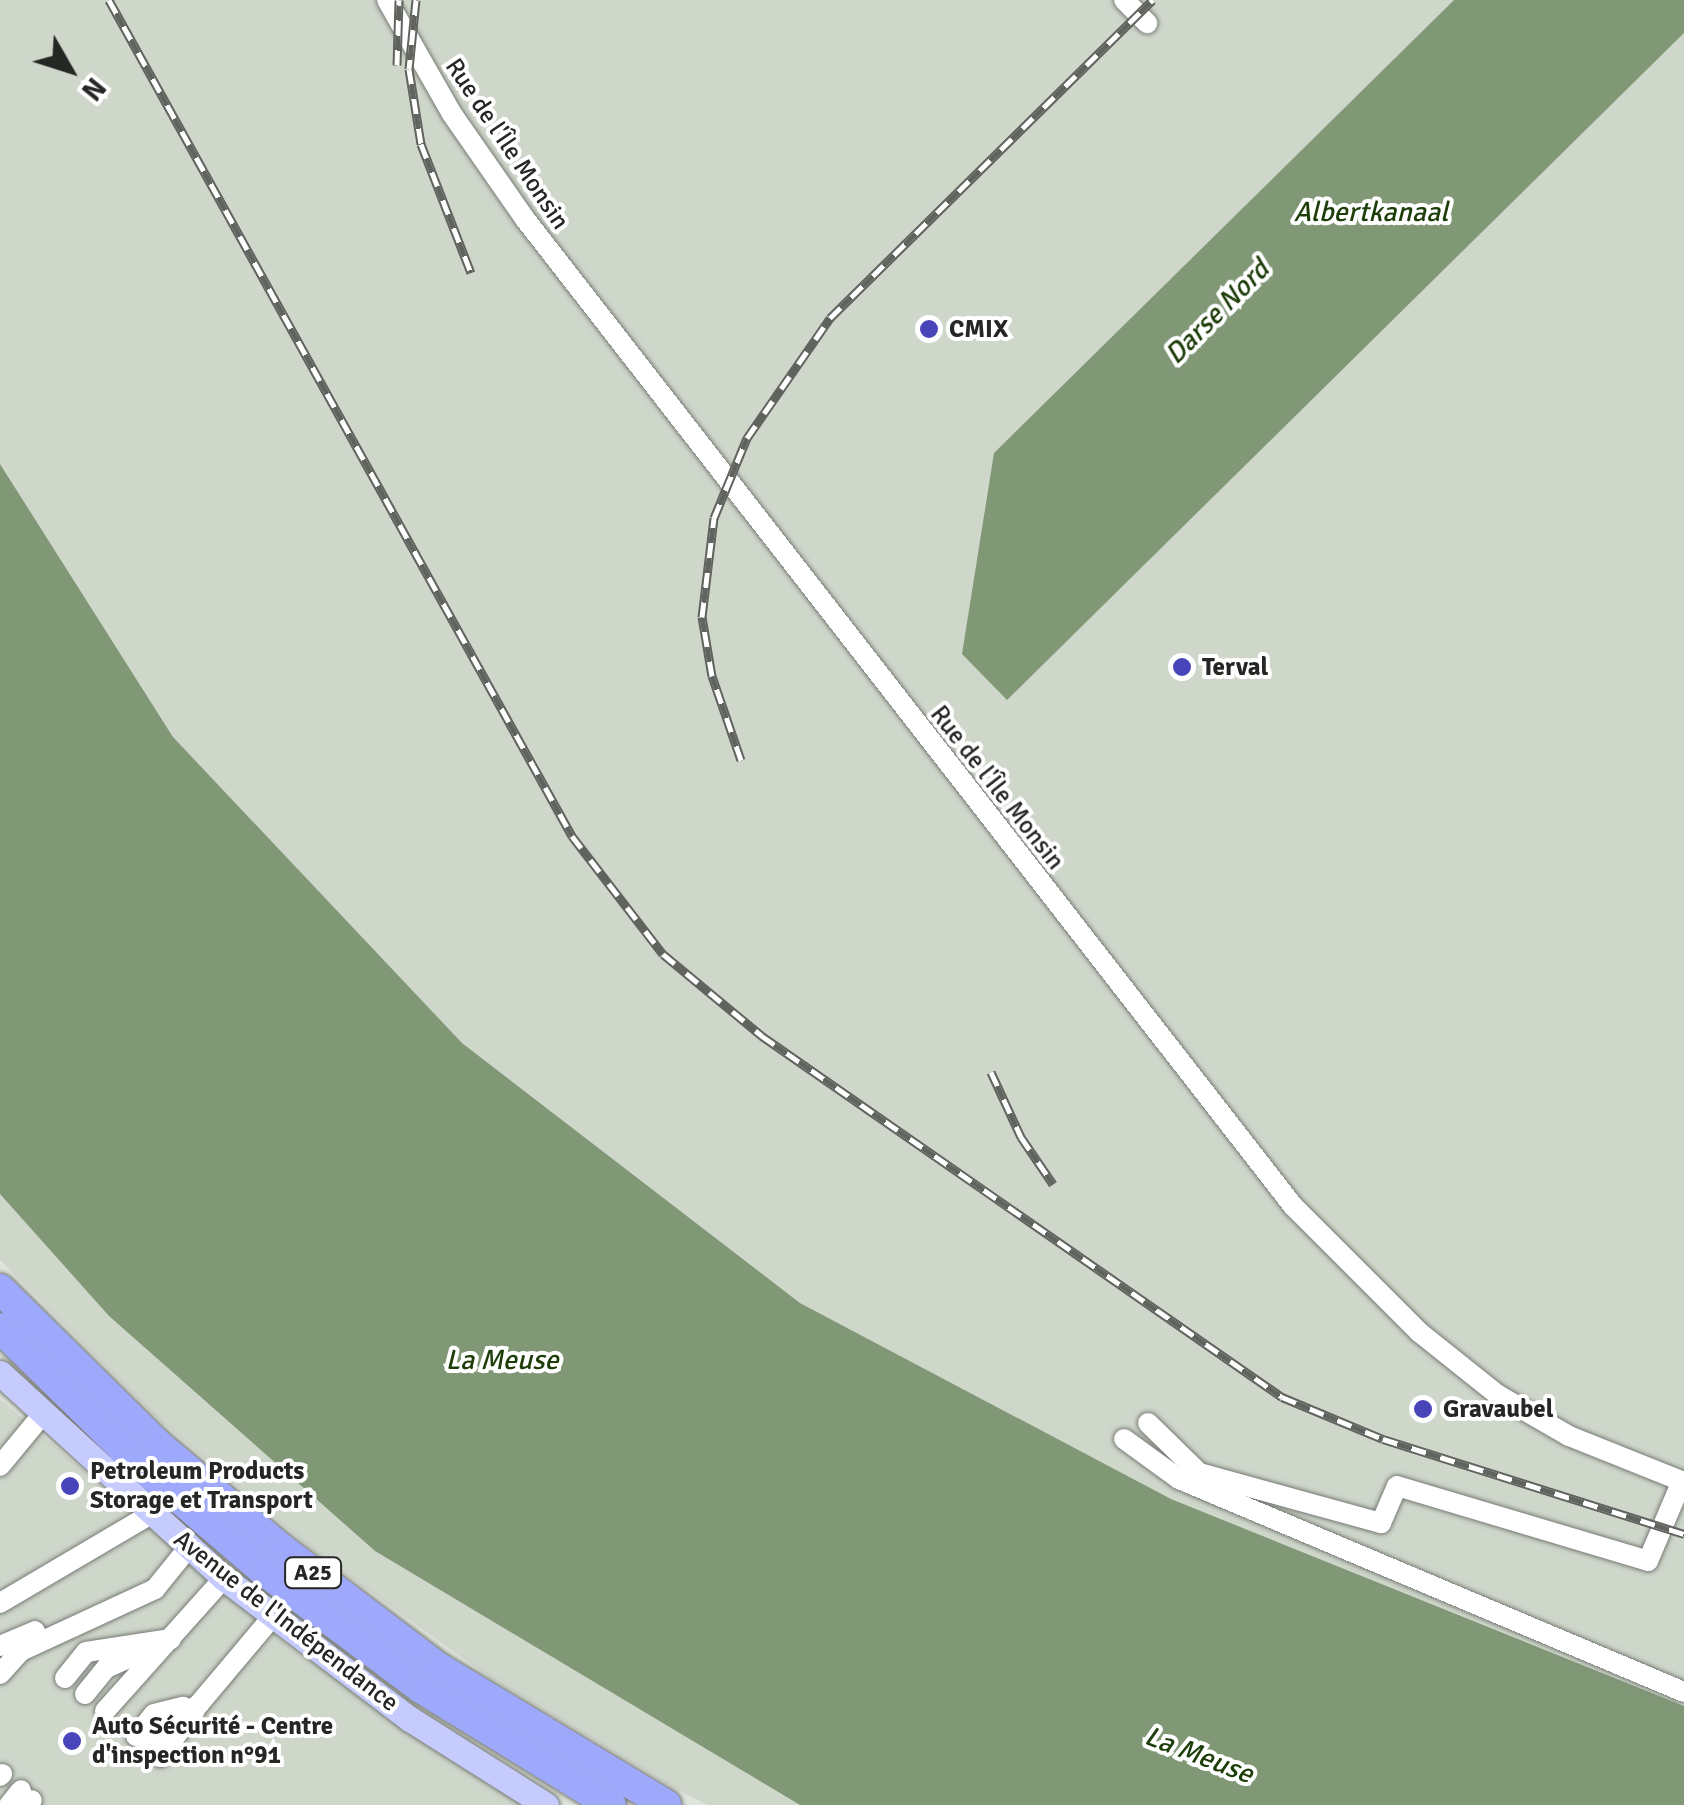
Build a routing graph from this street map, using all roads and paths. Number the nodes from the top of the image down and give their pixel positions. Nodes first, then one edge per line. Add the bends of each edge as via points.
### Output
1 (387, 0) edge
2 (1124, 0) edge
3 (1147, 24) dead end
4 (0, 1289) edge
5 (0, 1328) edge
6 (0, 1373) edge
7 (42, 1414) junction
8 (1148, 1422) dead end
9 (1124, 1439) dead end
10 (0, 1466) edge
11 (1683, 1481) edge
12 (151, 1514) junction
13 (189, 1547) junction
14 (224, 1578) junction
15 (0, 1604) edge
16 (273, 1616) junction
17 (171, 1639) junction
18 (0, 1646) edge
19 (0, 1674) edge
20 (1684, 1692) edge
21 (148, 1747) dead end
22 (546, 1805) edge
23 (611, 1805) edge
24 (666, 1805) edge

1 - 11 street, Rue de l'Île Monsin via 452,114 526,219 1293,1206 1384,1300 1498,1395 1569,1436
2 - 3 street
4 - 24 highway, A25 via 156,1443 282,1549 436,1666
5 - 23 highway, A25 via 138,1462 264,1571 421,1688
6 - 7 main road, Avenue de l'Indépendance
7 - 10 street
7 - 12 main road, Avenue de l'Indépendance
8 - 11 street via 1199,1472 1381,1524 1397,1486 1648,1561
9 - 20 street via 1179,1479
12 - 13 main road, Avenue de l'Indépendance
12 - 15 street
13 - 14 main road, Avenue de l'Indépendance
13 - 18 street via 147,1584
13 - 19 street via 155,1589 21,1651
14 - 16 main road, Avenue de l'Indépendance
14 - 17 street
16 - 21 street via 200,1704 166,1724
16 - 22 main road, Avenue de l'Indépendance via 410,1719
17 - 17 street via 85,1694 95,1660

